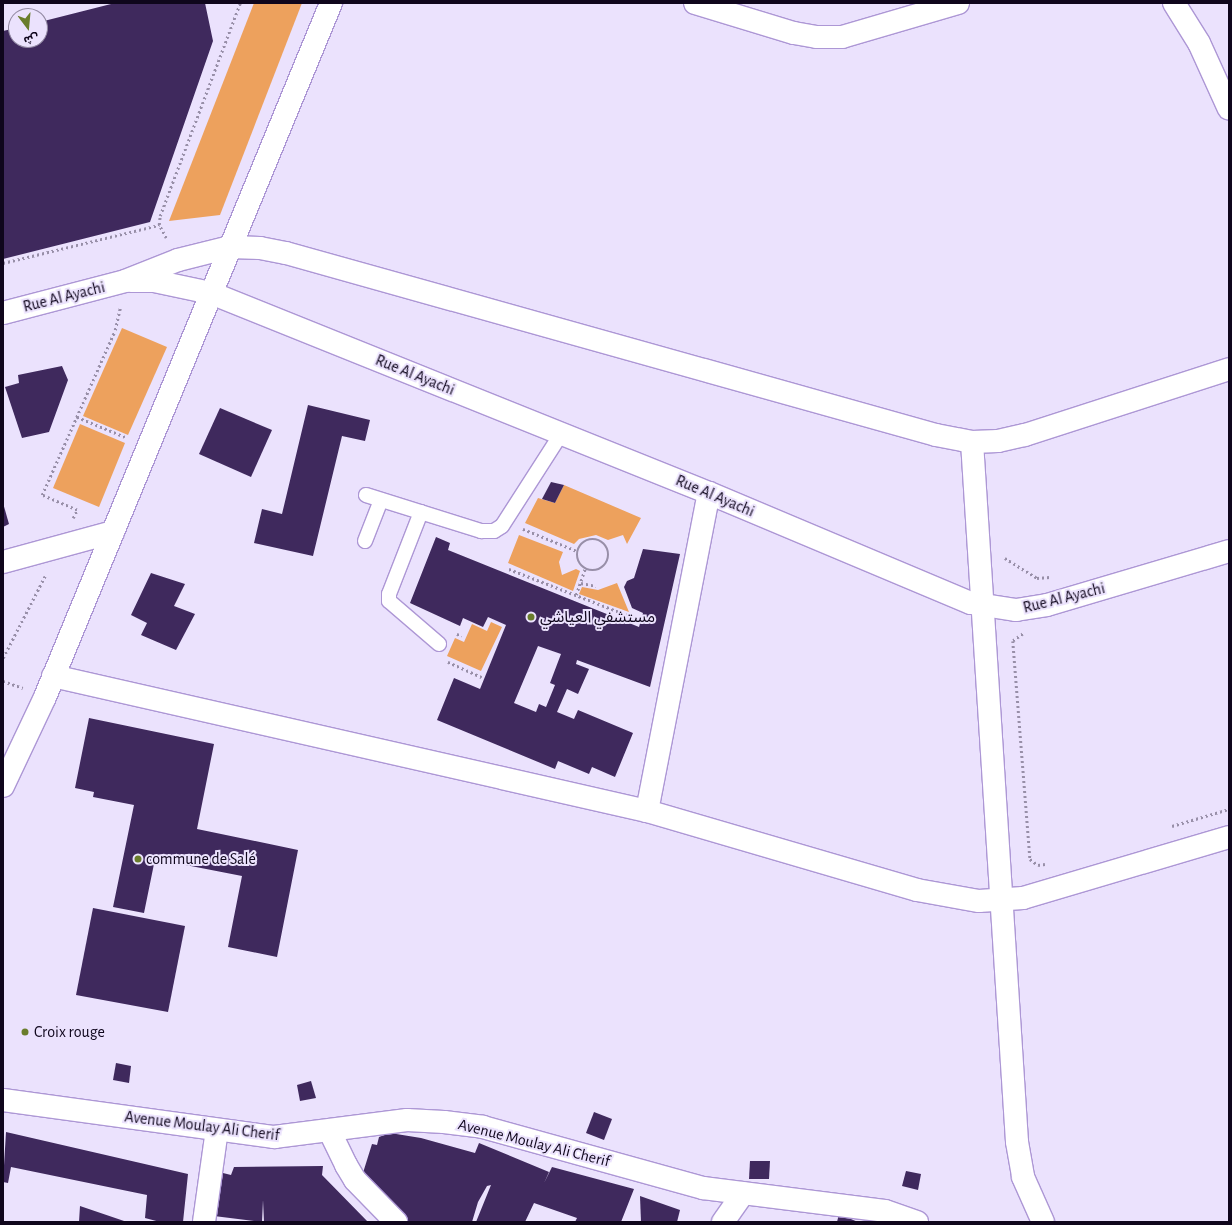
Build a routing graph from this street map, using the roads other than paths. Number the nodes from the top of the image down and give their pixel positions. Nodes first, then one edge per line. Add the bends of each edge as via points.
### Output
1 (331, 3) edge
2 (695, 3) edge
3 (958, 3) edge
4 (1174, 3) edge
5 (1229, 109) edge
6 (230, 247) junction
7 (125, 282) junction
8 (211, 293) junction
9 (3, 313) edge
10 (1229, 369) edge
11 (561, 434) junction
12 (972, 442) junction
13 (709, 493) junction
14 (366, 495) dead end
15 (381, 500) junction
16 (421, 512) junction
17 (113, 532) junction
18 (365, 541) dead end
19 (1229, 551) edge
20 (3, 562) edge
21 (985, 607) junction
22 (439, 644) dead end
23 (53, 676) junction
24 (3, 786) edge
25 (647, 811) junction
26 (1229, 837) edge
27 (1003, 901) junction
28 (3, 1100) edge
29 (217, 1130) junction
30 (330, 1132) junction
31 (743, 1193) junction
32 (204, 1222) edge
33 (396, 1222) edge
34 (723, 1222) edge
35 (917, 1222) edge
36 (1043, 1222) edge

1 - 6 street
2 - 3 street via 794,33 817,37 842,37
4 - 5 street via 1199,43
6 - 7 street via 178,260
6 - 8 street
6 - 12 street via 260,248 286,253 920,431
7 - 8 street, Rue Al Ayachi via 154,281
7 - 9 street, Rue Al Ayachi
8 - 11 street, Rue Al Ayachi
8 - 17 street
10 - 12 street via 1025,435 998,441
11 - 13 street, Rue Al Ayachi
11 - 16 lane via 499,529 486,532
12 - 21 street
13 - 21 street, Rue Al Ayachi via 950,596
13 - 25 street
14 - 15 lane
15 - 16 lane
15 - 18 lane
16 - 22 lane via 388,601
17 - 20 street
17 - 23 street
19 - 21 street, Rue Al Ayachi via 1047,605 1016,610
21 - 27 street
23 - 24 street
23 - 25 street
25 - 27 street via 917,890 979,901
26 - 27 street via 1042,893
27 - 36 street via 1017,1142 1023,1177
28 - 29 street, Avenue Moulay Ali Cherif
29 - 30 street, Avenue Moulay Ali Cherif via 274,1137
29 - 32 street
30 - 31 street, Avenue Moulay Ali Cherif via 407,1120 483,1127 634,1168 668,1180
30 - 33 street via 355,1180
31 - 34 street
31 - 35 street, Avenue Moulay Ali Cherif via 885,1211

